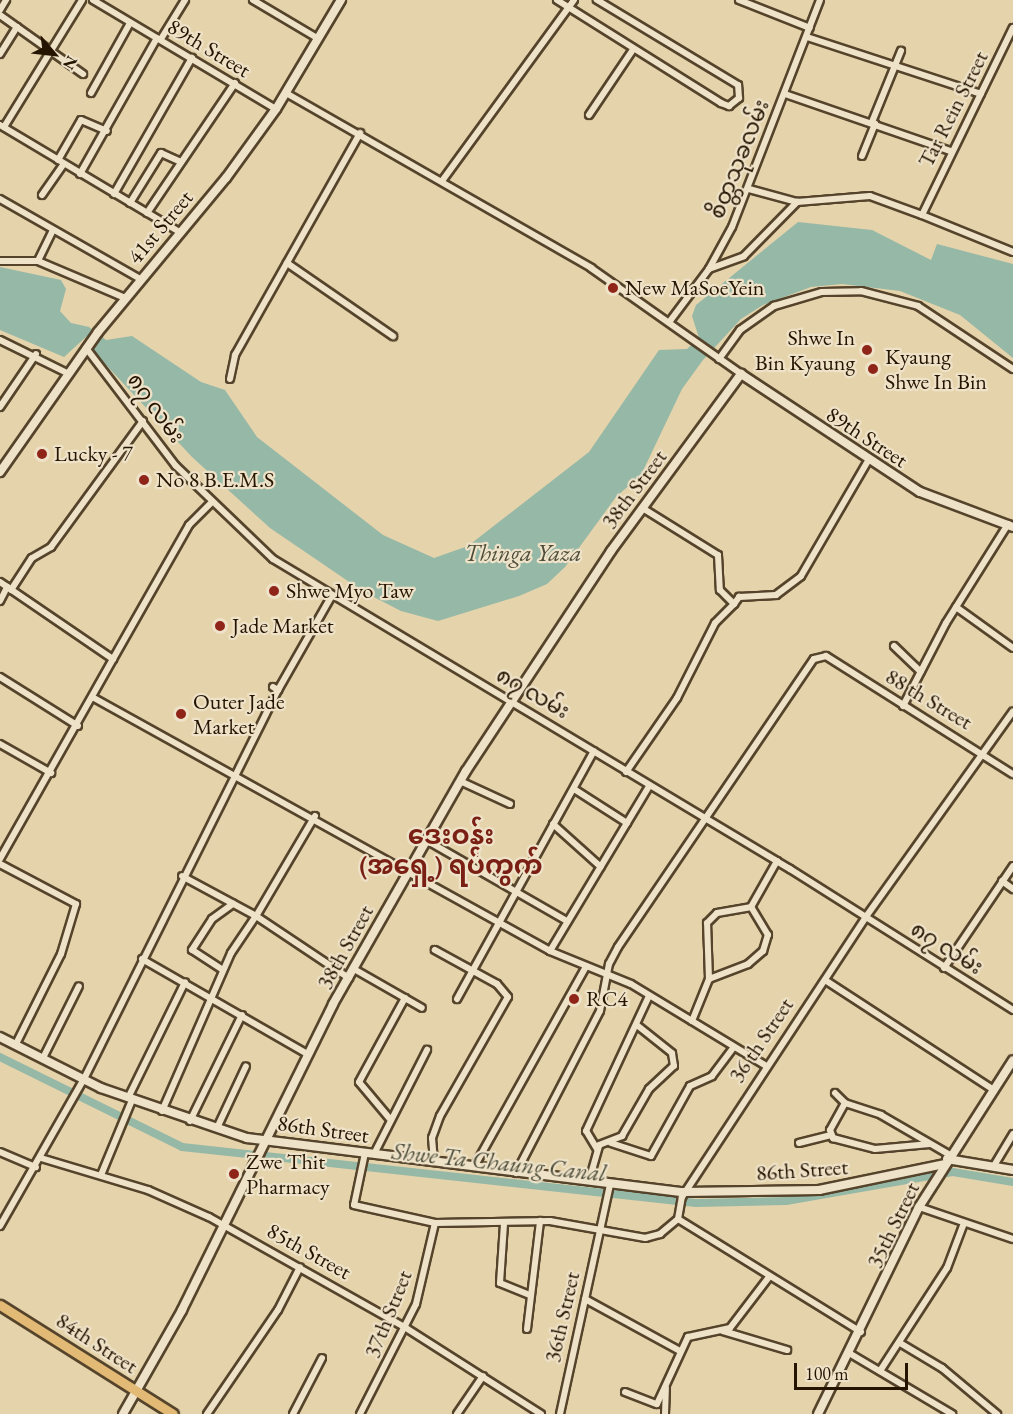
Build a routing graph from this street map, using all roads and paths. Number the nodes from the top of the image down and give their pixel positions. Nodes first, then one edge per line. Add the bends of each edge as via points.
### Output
1 (6, 0) edge
2 (82, 0) edge
3 (93, 0) edge
4 (185, 0) edge
5 (253, 0) edge
6 (341, 0) edge
7 (557, 0) edge
8 (574, 0) edge
9 (597, 0) edge
10 (739, 0) edge
11 (820, 0) edge
12 (104, 3) edge
13 (568, 9) junction
14 (0, 10) edge
15 (0, 15) edge
16 (130, 23) junction
17 (16, 27) junction
18 (810, 28) junction
19 (1013, 28) edge
20 (807, 37) junction
21 (159, 38) junction
22 (317, 38) junction
23 (632, 51) junction
24 (901, 51) dead end
25 (0, 54) edge
26 (49, 54) junction
27 (192, 58) junction
28 (895, 68) junction
29 (83, 74) dead end
30 (235, 83) junction
31 (91, 93) dead end
32 (286, 93) junction
33 (785, 94) junction
34 (981, 94) junction
35 (276, 109) junction
36 (589, 115) dead end
37 (873, 122) junction
38 (2, 126) edge
39 (107, 131) junction
40 (360, 133) junction
41 (951, 151) junction
42 (861, 156) dead end
43 (179, 161) junction
44 (61, 162) junction
45 (80, 174) junction
46 (442, 181) junction
47 (749, 189) junction
48 (114, 194) junction
49 (42, 195) dead end
50 (0, 199) edge
51 (797, 202) junction
52 (130, 203) junction
53 (147, 213) junction
54 (922, 215) junction
55 (53, 230) junction
56 (178, 231) junction
57 (1013, 252) edge
58 (0, 261) edge
59 (38, 261) junction
60 (287, 263) junction
61 (709, 269) junction
62 (140, 279) junction
63 (125, 298) junction
64 (670, 321) junction
65 (393, 336) dead end
66 (0, 340) edge
67 (87, 348) junction
68 (36, 354) junction
69 (719, 359) junction
70 (1013, 369) edge
71 (67, 373) junction
72 (741, 374) junction
73 (230, 379) dead end
74 (0, 407) edge
75 (143, 421) junction
76 (868, 461) junction
77 (0, 472) edge
78 (212, 502) junction
79 (644, 509) junction
80 (1010, 526) edge
81 (0, 582) edge
82 (9, 588) junction
83 (331, 597) junction
84 (0, 601) edge
85 (734, 604) junction
86 (956, 607) junction
87 (894, 646) dead end
88 (1013, 648) edge
89 (113, 659) junction
90 (921, 672) junction
91 (0, 677) edge
92 (94, 698) junction
93 (512, 702) junction
94 (903, 706) junction
95 (1013, 711) edge
96 (78, 726) junction
97 (0, 744) edge
98 (594, 751) junction
99 (984, 753) junction
100 (234, 772) junction
101 (626, 772) junction
102 (51, 773) junction
103 (1013, 774) edge
104 (460, 781) junction
105 (649, 786) junction
106 (573, 789) junction
107 (510, 804) dead end
108 (315, 816) junction
109 (705, 819) junction
110 (627, 823) junction
111 (553, 824) junction
112 (426, 840) junction
113 (0, 861) edge
114 (777, 861) junction
115 (1013, 866) edge
116 (600, 867) junction
117 (410, 868) junction
118 (182, 876) junction
119 (1002, 881) junction
120 (1013, 889) edge
121 (516, 891) junction
122 (233, 904) junction
123 (751, 907) junction
124 (256, 916) junction
125 (865, 918) junction
126 (500, 921) junction
127 (567, 921) junction
128 (435, 950) dead end
129 (550, 951) junction
130 (142, 959) junction
131 (585, 968) junction
132 (944, 968) junction
133 (223, 970) junction
134 (473, 970) junction
135 (607, 973) junction
136 (351, 974) junction
137 (709, 980) junction
138 (825, 980) junction
139 (184, 982) junction
140 (79, 986) dead end
141 (650, 996) junction
142 (405, 998) junction
143 (214, 999) junction
144 (457, 999) dead end
145 (422, 1008) dead end
146 (1013, 1010) edge
147 (242, 1015) junction
148 (692, 1021) junction
149 (638, 1026) junction
150 (0, 1036) edge
151 (16, 1044) junction
152 (734, 1047) junction
153 (427, 1050) dead end
154 (307, 1054) junction
155 (43, 1058) junction
156 (1013, 1060) edge
157 (765, 1065) junction
158 (246, 1066) dead end
159 (84, 1080) junction
160 (994, 1090) junction
161 (835, 1093) dead end
162 (130, 1099) junction
163 (845, 1103) junction
164 (162, 1112) junction
165 (390, 1119) junction
166 (190, 1121) junction
167 (217, 1128) junction
168 (1013, 1134) edge
169 (831, 1135) junction
170 (265, 1139) junction
171 (610, 1143) junction
172 (799, 1143) dead end
173 (930, 1144) junction
174 (597, 1149) junction
175 (0, 1152) edge
176 (374, 1154) junction
177 (364, 1157) junction
178 (41, 1158) junction
179 (434, 1161) junction
180 (945, 1162) junction
181 (995, 1164) junction
182 (36, 1167) junction
183 (474, 1167) junction
184 (1013, 1170) edge
185 (516, 1174) junction
186 (101, 1175) junction
187 (589, 1181) junction
188 (609, 1188) junction
189 (682, 1195) junction
190 (919, 1207) junction
191 (678, 1219) junction
192 (540, 1221) junction
193 (435, 1222) junction
194 (964, 1223) junction
195 (504, 1224) junction
196 (0, 1226) edge
197 (224, 1226) junction
198 (601, 1228) junction
199 (1013, 1239) edge
200 (300, 1267) junction
201 (769, 1277) junction
202 (530, 1295) junction
203 (585, 1299) junction
204 (0, 1305) edge
205 (406, 1328) junction
206 (527, 1329) dead end
207 (723, 1331) junction
208 (861, 1332) junction
209 (900, 1343) junction
210 (787, 1350) dead end
211 (680, 1352) junction
212 (849, 1353) junction
213 (322, 1358) dead end
214 (673, 1368) junction
215 (880, 1371) junction
216 (483, 1376) junction
217 (625, 1392) dead end
218 (138, 1393) junction
219 (123, 1414) edge
220 (173, 1414) edge
221 (207, 1414) edge
222 (293, 1414) edge
223 (360, 1414) edge
224 (457, 1414) edge
225 (541, 1414) edge
226 (560, 1414) edge
227 (665, 1414) edge
228 (818, 1414) edge
229 (952, 1414) edge
230 (997, 1414) edge

1 - 14 street
2 - 26 street
3 - 12 street, 89th Street
4 - 21 street
5 - 22 street
6 - 22 main road, 41st Street
7 - 13 street
8 - 13 street
9 - 23 street via 738,85 739,98 729,106 721,103
10 - 18 street
11 - 18 street, စိတ္တသုခလမ်း
12 - 16 street, 89th Street
13 - 23 street
13 - 46 street
15 - 17 street
16 - 21 street, 89th Street
16 - 31 street
17 - 25 street
17 - 26 street
18 - 20 street, စိတ္တသုခလမ်း
19 - 34 street, Tar Rein Street
20 - 28 street
20 - 33 street, စိတ္တသုခလမ်း
21 - 27 street, 89th Street
21 - 39 street
22 - 32 main road, 41st Street
23 - 36 street
24 - 28 street
26 - 29 street
26 - 38 street
27 - 30 street, 89th Street
27 - 48 street
28 - 34 street
28 - 37 street
30 - 35 street, 89th Street
30 - 43 street
32 - 35 main road, 41st Street
32 - 40 street, 89th Street
33 - 37 street
33 - 47 street, စိတ္တသုခလမ်း
34 - 41 street, Tar Rein Street
35 - 56 main road, 41st Street via 226,178
37 - 41 street
37 - 42 street
38 - 44 street
39 - 44 street via 81,120
39 - 45 street
40 - 46 street, 89th Street
40 - 60 street
41 - 54 street, Tar Rein Street
43 - 52 street via 161,153
43 - 53 street
44 - 45 street
44 - 49 street
45 - 48 street
46 - 64 street, 89th Street via 591,267
47 - 51 street
47 - 61 street, စိတ္တသုခလမ်း
48 - 52 street
50 - 55 street
51 - 54 street via 856,195
51 - 61 street via 744,256
52 - 53 street
53 - 56 street
54 - 57 street
55 - 59 street
55 - 62 street
56 - 62 main road, 41st Street
58 - 59 street
59 - 63 street
60 - 65 street
60 - 73 street via 235,355
61 - 64 street, စိတ္တသုခလမ်း
62 - 63 main road, 41st Street
63 - 67 main road, 41st Street
64 - 69 street, 89th Street via 689,340
66 - 68 street
67 - 71 main road, 41st Street
67 - 75 street, ၈၇ လမ်း
68 - 71 street
68 - 74 street
69 - 70 street via 740,330 774,306 822,292 861,291 918,306
69 - 72 street, 89th Street
71 - 77 main road, 41st Street
72 - 76 main road, 89th Street
72 - 79 main road, 38th Street
75 - 78 street, ၈၇ လမ်း via 176,466
75 - 82 street via 51,547 32,558
76 - 80 main road, 89th Street via 932,498
76 - 85 street via 791,587 776,595 739,597
78 - 83 street, ၈၇ လမ်း via 273,559
78 - 89 street via 189,525
79 - 85 street via 718,555 720,590
79 - 93 main road, 38th Street
80 - 86 street
81 - 82 street
82 - 84 street
82 - 89 street
83 - 93 street, ၈၇ လမ်း
83 - 100 street via 275,688
85 - 101 street via 716,623 677,699
86 - 88 street
86 - 90 street
87 - 90 street
89 - 92 street
90 - 94 street
91 - 96 street
92 - 96 street
92 - 100 street
93 - 98 street, ၈၇ လမ်း
93 - 104 main road, 38th Street
94 - 99 street, 88 th Street
94 - 109 street, 88 th Street via 826,656 814,659
95 - 99 street, 36 th Street
96 - 102 street
97 - 102 street
98 - 101 street, ၈၇ လမ်း
98 - 106 street
99 - 103 street, 88 th Street
99 - 125 street, 36 th Street
100 - 108 street
100 - 118 street
101 - 105 street, ၈၇ လမ်း
102 - 113 street
104 - 107 street
104 - 112 main road, 38th Street
105 - 109 street, ၈၇ လမ်း
105 - 110 street
106 - 110 street
106 - 111 street
108 - 117 street
108 - 124 street
109 - 114 street, ၈၇ လမ်း
109 - 135 street
110 - 116 street
111 - 116 street
111 - 121 street
112 - 117 main road, 38th Street
112 - 121 street
113 - 151 street via 76,904 61,954
114 - 123 street
114 - 125 street, ၈၇ လမ်း
115 - 119 street
116 - 127 street
117 - 126 street
117 - 136 main road, 38th Street
118 - 122 street
118 - 130 street
119 - 120 street
119 - 132 street
121 - 126 street
121 - 127 street
122 - 124 street
122 - 133 street via 212,919 192,950
123 - 137 street via 717,913 707,923
123 - 137 street via 768,935 763,951 748,964
124 - 133 street
124 - 136 street
125 - 132 street, ၈၇ လမ်း
125 - 138 street, 36 th Street
126 - 129 street
126 - 134 street
127 - 129 street
128 - 134 street
129 - 131 street
130 - 139 street
130 - 159 street
131 - 135 street
131 - 183 street
132 - 146 street, ၈၇ လမ်း
133 - 143 street
134 - 144 street
134 - 179 street via 505,989 508,997 440,1116 432,1138
135 - 141 street
135 - 185 street via 597,1017
136 - 142 street
136 - 154 main road, 38th Street
137 - 148 street
138 - 157 street, 36 th Street
138 - 160 street
139 - 143 street
139 - 162 street
140 - 155 street
141 - 148 street
141 - 149 street
142 - 145 street
142 - 165 street via 359,1082
143 - 147 street
143 - 164 street
147 - 154 street
147 - 166 street
148 - 152 street
149 - 171 street via 675,1062 665,1080 650,1087 622,1136
149 - 174 street via 586,1131
150 - 151 main road, 86th Street
151 - 155 main road, 86th Street
152 - 157 street
152 - 171 street via 712,1076 690,1086 651,1156
153 - 165 street
154 - 170 main road, 38th Street
155 - 159 main road, 86th Street
156 - 160 main road, 35th Street
157 - 189 street, 36 th Street
158 - 167 street
159 - 162 main road, 86th Street
159 - 178 street
160 - 180 main road, 35th Street
161 - 163 street
162 - 164 main road, 86th Street
162 - 186 street
163 - 169 street
163 - 173 street via 881,1115
164 - 166 main road, 86th Street
165 - 176 street
166 - 167 main road, 86th Street
167 - 170 main road, 86th Street
168 - 181 street
169 - 172 street
169 - 173 street via 875,1149
170 - 177 main road, 86th Street
170 - 197 main road, 38th Street
171 - 174 street
173 - 180 street
174 - 187 street
175 - 182 street
176 - 177 main road, 86th Street
176 - 179 main road, 86th Street
177 - 193 street via 354,1205
178 - 182 street
178 - 186 street, 85th Street
179 - 183 main road, 86th Street
180 - 181 main road, 86th Street
180 - 189 main road, 86th Street via 819,1190
180 - 190 main road, 35th Street
181 - 184 main road, 86th Street
182 - 196 street
183 - 185 main road, 86th Street
185 - 187 main road, 86th Street
186 - 197 street, 85th Street via 169,1198
187 - 188 main road, 86th Street
188 - 189 main road, 86th Street
188 - 198 street, 36th Street
189 - 191 street, 36 th Street
190 - 194 street
190 - 208 main road, 35th Street
191 - 198 street via 652,1237
191 - 201 street
192 - 195 street
192 - 198 street
192 - 202 street
193 - 195 street
193 - 205 street, 37th Street via 420,1291
194 - 199 street
194 - 209 street via 947,1268
195 - 202 street via 500,1282
197 - 200 street, 85th Street
197 - 218 main road, 38th Street
198 - 203 street, 36th Street
200 - 205 street, 85th Street
200 - 221 street via 278,1310
201 - 207 street via 735,1323
201 - 208 street
202 - 206 street
203 - 211 street
203 - 226 street, 36th Street
204 - 218 main road, 84th Street
205 - 216 street, 85th Street
205 - 223 street, 37th Street
207 - 210 street
207 - 211 street via 693,1334
208 - 212 main road, 35th Street
209 - 215 street
209 - 230 street via 942,1368
211 - 214 street
212 - 215 street
212 - 228 main road, 35th Street
213 - 222 street
214 - 217 street via 657,1404
214 - 227 street
215 - 229 street
216 - 224 street
216 - 225 street, 85th Street
218 - 219 main road, 38th Street
218 - 220 main road, 84th Street

